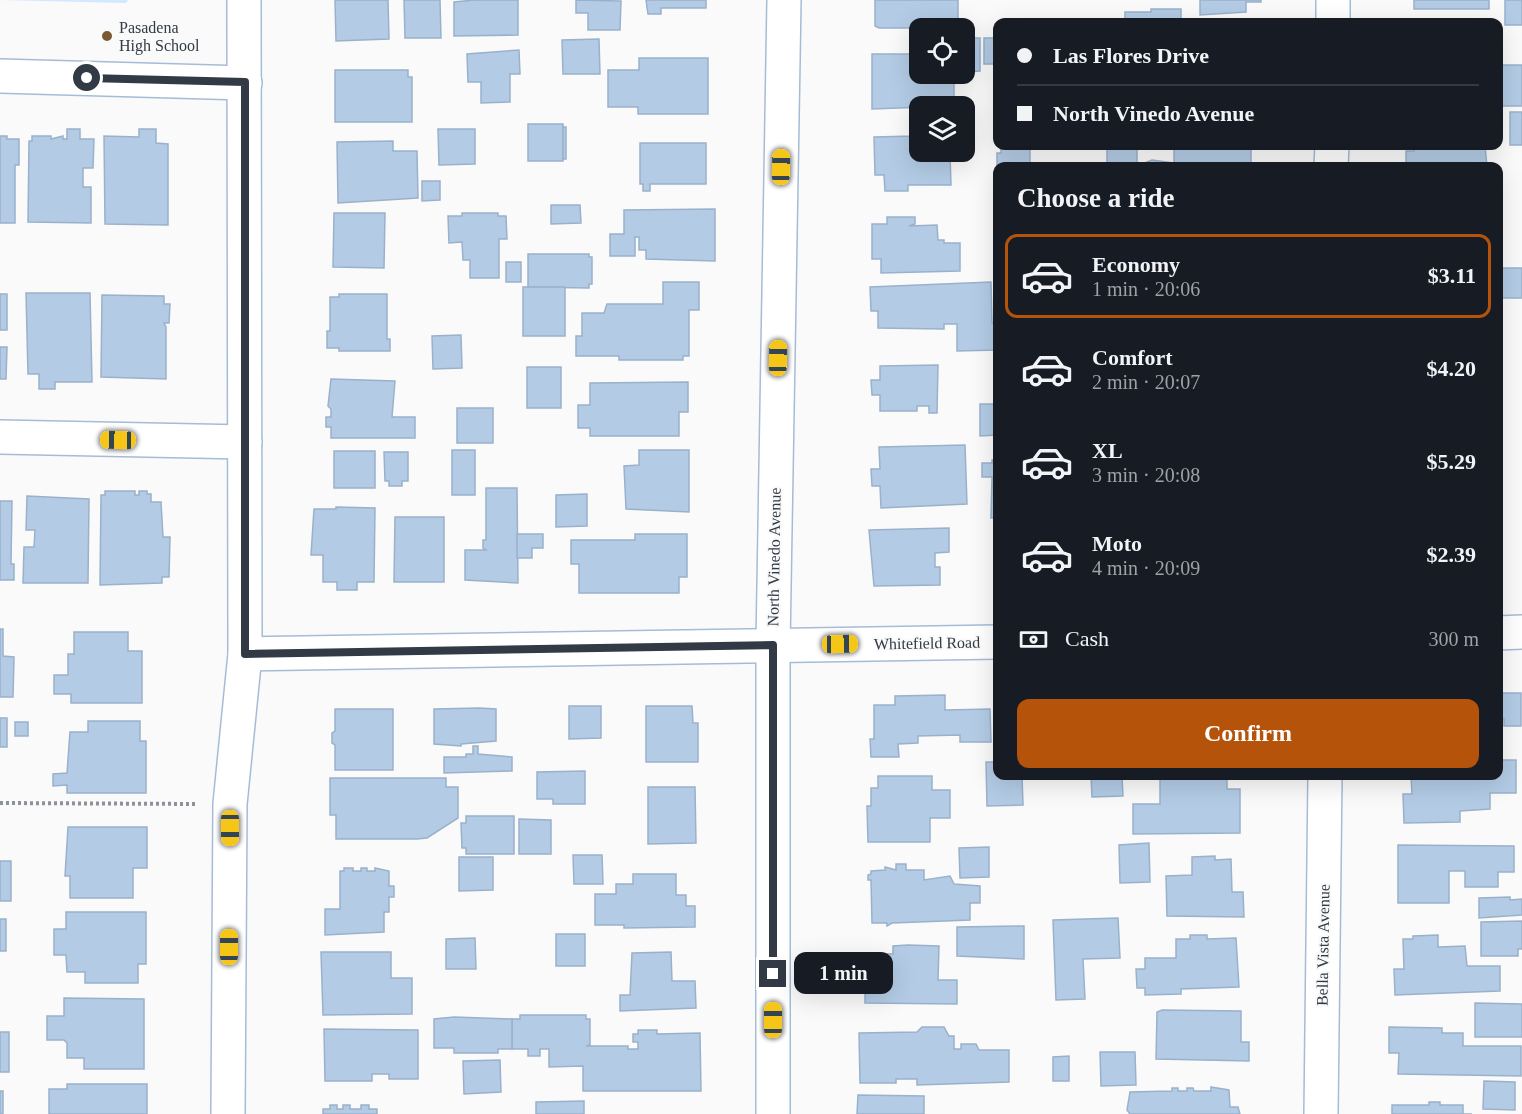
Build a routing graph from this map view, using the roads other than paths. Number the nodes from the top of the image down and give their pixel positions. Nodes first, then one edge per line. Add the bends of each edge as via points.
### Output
1 (244, 0) edge
2 (784, 0) edge
3 (1333, 0) edge
4 (1333, 18) edge
5 (0, 76) edge
6 (245, 82) junction
7 (0, 437) edge
8 (245, 442) junction
9 (1522, 632) edge
10 (1503, 633) edge
11 (993, 642) edge
12 (773, 645) junction
13 (245, 654) junction
14 (1325, 780) edge
15 (228, 1114) edge
16 (773, 1114) edge
17 (1321, 1114) edge

1 - 6 street
2 - 12 street, North Vinedo Avenue
3 - 4 street
5 - 6 street
6 - 8 street
7 - 8 street
8 - 13 street
9 - 10 street
11 - 12 street, Whitefield Road
12 - 13 street, Whitefield Road
12 - 16 street, North Vinedo Avenue
13 - 15 street via 230,804
14 - 17 street, Bella Vista Avenue

